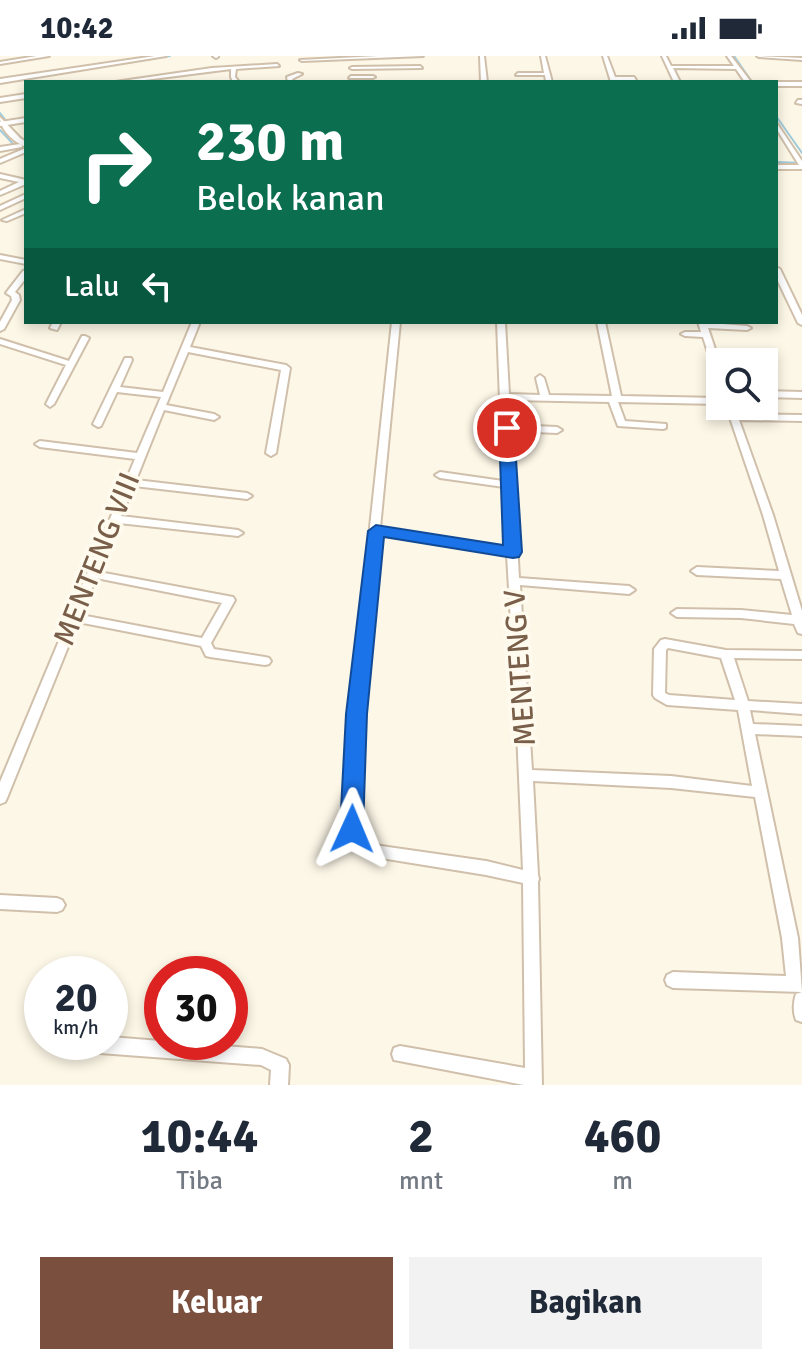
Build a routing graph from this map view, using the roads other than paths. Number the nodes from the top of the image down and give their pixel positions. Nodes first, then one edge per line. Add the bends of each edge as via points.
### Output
1 (47, 56) edge
2 (164, 56) edge
3 (421, 56) edge
4 (482, 56) edge
5 (543, 56) edge
6 (605, 56) edge
7 (664, 56) edge
8 (759, 56) edge
9 (22, 58) edge
10 (352, 58) junction
11 (731, 58) edge
12 (802, 59) edge
13 (302, 60) dead end
14 (705, 60) dead end
15 (0, 63) edge
16 (176, 65) dead end
17 (277, 65) dead end
18 (234, 67) junction
19 (420, 67) junction
20 (670, 67) junction
21 (352, 68) junction
22 (738, 68) junction
23 (186, 72) junction
24 (300, 74) dead end
25 (518, 74) dead end
26 (547, 74) junction
27 (373, 77) dead end
28 (634, 79) dead end
29 (135, 80) edge
30 (235, 80) edge
31 (290, 80) edge
32 (351, 80) edge
33 (420, 80) edge
34 (484, 80) edge
35 (548, 80) edge
36 (613, 80) edge
37 (676, 80) edge
38 (747, 80) edge
39 (0, 81) edge
40 (778, 84) edge
41 (802, 84) edge
42 (24, 96) edge
43 (0, 100) edge
44 (24, 120) edge
45 (1, 123) edge
46 (780, 137) edge
47 (778, 145) edge
48 (789, 145) junction
49 (24, 146) edge
50 (24, 147) edge
51 (24, 148) edge
52 (0, 149) edge
53 (0, 161) edge
54 (802, 165) edge
55 (778, 166) edge
56 (0, 176) edge
57 (24, 182) edge
58 (24, 182) edge
59 (0, 193) edge
60 (24, 197) edge
61 (0, 208) edge
62 (24, 212) edge
63 (5, 220) dead end
64 (0, 257) edge
65 (24, 262) edge
66 (778, 273) edge
67 (24, 276) edge
68 (0, 291) edge
69 (13, 294) junction
70 (24, 297) edge
71 (802, 322) edge
72 (195, 324) edge
73 (396, 324) edge
74 (501, 324) edge
75 (601, 324) edge
76 (707, 324) edge
77 (715, 324) edge
78 (747, 328) dead end
79 (0, 329) edge
80 (685, 334) dead end
81 (706, 335) junction
82 (85, 338) dead end
83 (0, 341) edge
84 (710, 348) edge
85 (185, 349) junction
86 (128, 360) dead end
87 (71, 364) junction
88 (540, 378) dead end
89 (115, 389) junction
90 (778, 394) edge
91 (166, 395) junction
92 (802, 395) edge
93 (505, 397) junction
94 (545, 398) junction
95 (615, 399) junction
96 (706, 401) edge
97 (50, 404) dead end
98 (160, 407) junction
99 (778, 416) edge
100 (214, 417) dead end
101 (802, 418) edge
102 (735, 420) edge
103 (98, 424) dead end
104 (663, 426) dead end
105 (507, 428) junction
106 (557, 430) dead end
107 (40, 444) dead end
108 (271, 453) dead end
109 (138, 456) junction
110 (440, 475) dead end
111 (129, 482) junction
112 (510, 485) junction
113 (247, 496) dead end
114 (115, 519) junction
115 (376, 531) junction
116 (238, 533) dead end
117 (513, 552) junction
118 (697, 571) dead end
119 (92, 574) junction
120 (787, 579) junction
121 (514, 581) junction
122 (802, 583) edge
123 (629, 590) dead end
124 (677, 613) dead end
125 (76, 618) junction
126 (800, 625) edge
127 (205, 643) junction
128 (726, 654) junction
129 (802, 655) edge
130 (265, 661) dead end
131 (743, 705) junction
132 (802, 709) edge
133 (747, 729) junction
134 (802, 731) edge
135 (527, 775) junction
136 (759, 792) junction
137 (0, 798) edge
138 (532, 879) junction
139 (0, 902) edge
140 (57, 905) dead end
141 (673, 980) dead end
142 (800, 989) edge
143 (802, 1014) edge
144 (128, 1047) edge
145 (400, 1054) dead end
146 (533, 1081) edge
147 (279, 1085) edge

1 - 9 street
2 - 39 street
3 - 10 street
3 - 19 street
4 - 34 street
5 - 26 street
6 - 36 street
7 - 20 street
8 - 12 street
9 - 15 street
10 - 13 street
10 - 21 street
11 - 14 street
11 - 22 street
16 - 23 street
17 - 18 street
18 - 23 street
18 - 30 street
19 - 21 street
19 - 33 street
20 - 22 street
20 - 37 street
21 - 32 street
22 - 38 street
23 - 29 street
24 - 31 street
25 - 26 street
26 - 35 street
27 - 32 street
28 - 36 street
40 - 41 street
42 - 43 street
44 - 45 street
45 - 49 street
46 - 48 street
47 - 48 street
48 - 54 street
50 - 52 street
51 - 53 street
54 - 55 street
56 - 57 street
58 - 59 street
60 - 61 street
62 - 63 street
64 - 65 street
66 - 71 street
67 - 69 street
68 - 69 street
69 - 70 street
69 - 79 street via 15,302
72 - 85 street, MENTENG VIII
73 - 115 street
74 - 93 street, MENTENG V
75 - 95 street
76 - 81 street
77 - 78 street
80 - 81 street
81 - 84 street
82 - 87 street
83 - 87 street
85 - 91 street, MENTENG VIII
85 - 108 street via 286,368
86 - 89 street
87 - 97 street
88 - 94 street
89 - 91 street
89 - 103 street
90 - 92 street
91 - 98 street, MENTENG VIII
93 - 94 street
93 - 105 street, MENTENG V
94 - 95 street
95 - 96 street
95 - 104 street via 621,424
98 - 100 street
98 - 109 street, MENTENG VIII
99 - 101 street
102 - 120 street
105 - 106 street
105 - 112 street, MENTENG V
107 - 109 street
109 - 111 street, MENTENG VIII
110 - 112 street
111 - 113 street
111 - 114 street, MENTENG VIII
112 - 117 street, MENTENG V
114 - 116 street
114 - 119 street, MENTENG VIII
115 - 117 street
115 - 138 street via 356,714 354,835 381,852
117 - 121 street, MENTENG V
118 - 120 street
119 - 125 street, MENTENG VIII
119 - 127 street via 229,600
120 - 122 street
120 - 126 street
121 - 123 street
121 - 135 street, MENTENG V
124 - 126 street via 741,614
125 - 127 street
125 - 137 street, MENTENG VIII
127 - 130 street via 210,653
128 - 129 street
128 - 131 street
128 - 131 street via 663,645 660,697
131 - 132 street
131 - 133 street
133 - 134 street
133 - 136 street
135 - 136 street
135 - 138 street, MENTENG V
136 - 142 street
138 - 146 street, MENTENG V
139 - 140 street
141 - 142 street
142 - 143 street
144 - 147 street via 262,1057 280,1065
145 - 146 street

